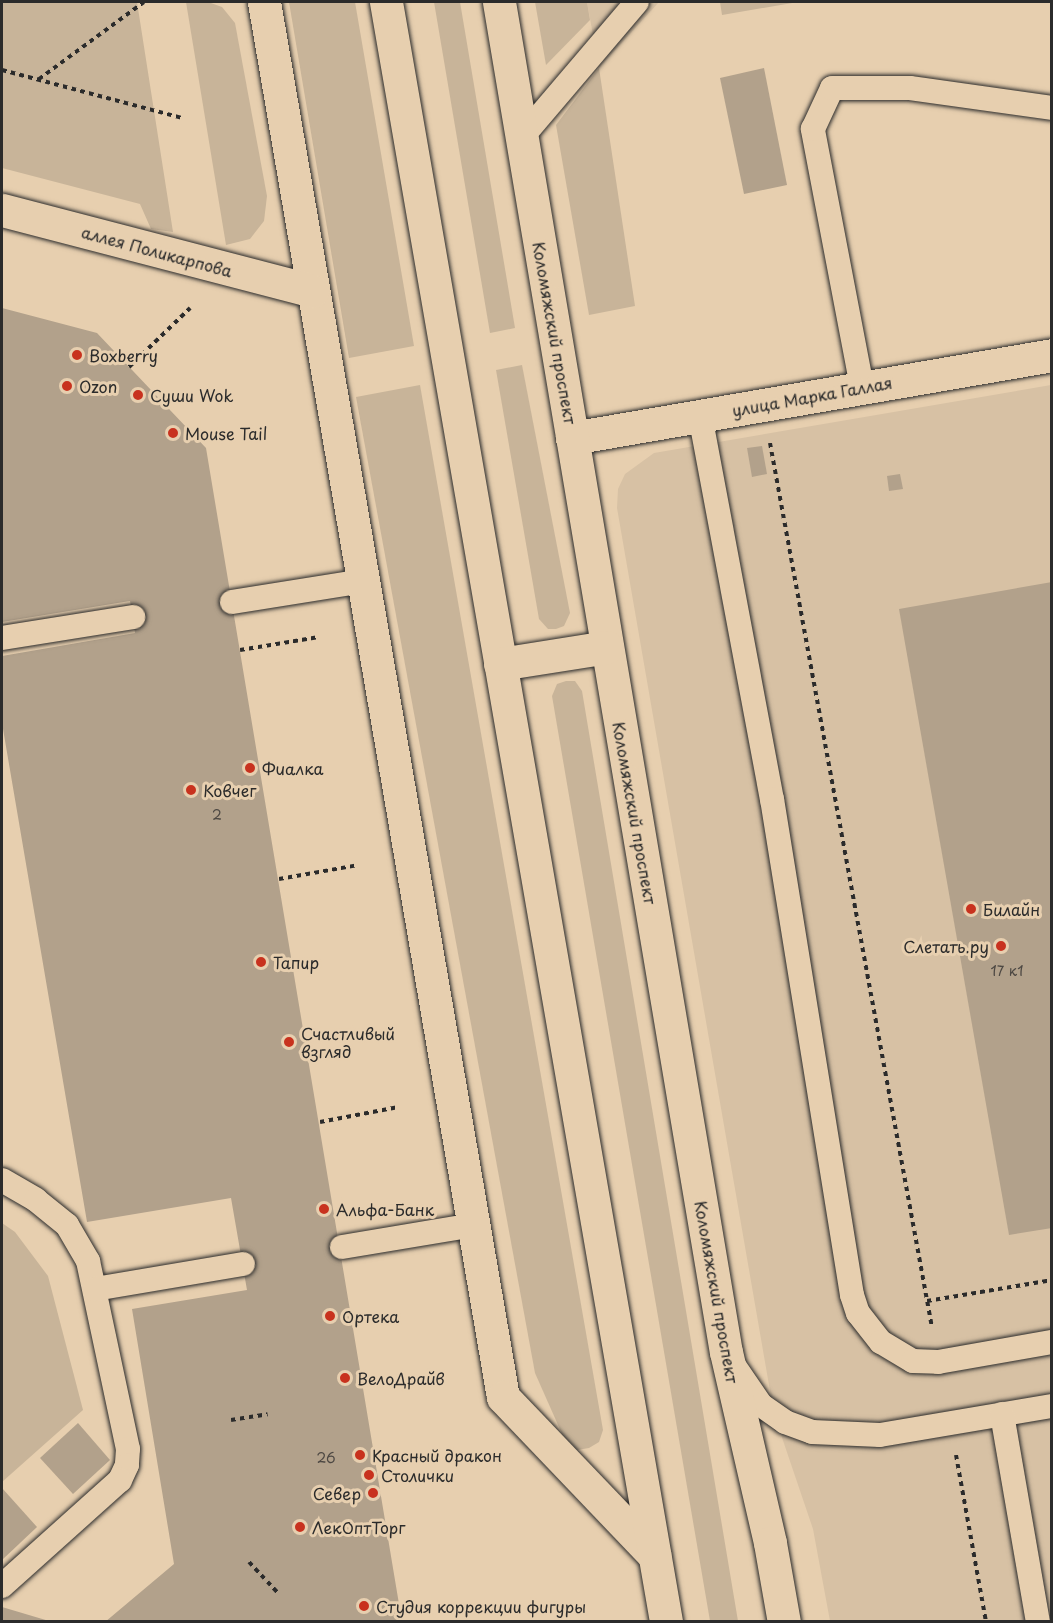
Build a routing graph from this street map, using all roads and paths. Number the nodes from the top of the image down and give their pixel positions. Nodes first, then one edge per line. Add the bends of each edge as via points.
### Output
1 (144, 2) edge
2 (264, 2) edge
3 (386, 2) edge
4 (499, 2) edge
5 (637, 2) edge
6 (2, 70) edge
7 (38, 80) junction
8 (1052, 108) edge
9 (183, 118) dead end
10 (522, 138) junction
11 (2, 210) edge
12 (313, 291) junction
13 (190, 308) dead end
14 (1052, 355) edge
15 (129, 367) dead end
16 (862, 387) junction
17 (700, 415) junction
18 (572, 438) junction
19 (770, 439) dead end
20 (363, 581) junction
21 (232, 602) dead end
22 (133, 617) dead end
23 (319, 637) dead end
24 (2, 638) edge
25 (607, 646) junction
26 (240, 650) dead end
27 (500, 664) junction
28 (357, 865) dead end
29 (279, 879) dead end
30 (399, 1107) dead end
31 (320, 1122) dead end
32 (2, 1180) edge
33 (473, 1225) junction
34 (342, 1247) dead end
35 (243, 1264) dead end
36 (1052, 1280) edge
37 (95, 1289) junction
38 (927, 1301) junction
39 (1052, 1342) edge
40 (726, 1352) junction
41 (938, 1362) junction
42 (1052, 1406) edge
43 (268, 1414) dead end
44 (1002, 1414) junction
45 (231, 1420) dead end
46 (950, 1423) junction
47 (654, 1555) junction
48 (249, 1562) dead end
49 (2, 1586) edge
50 (277, 1592) dead end
51 (666, 1622) edge
52 (784, 1622) edge
53 (986, 1622) edge
54 (1038, 1622) edge

1 - 7 path
2 - 12 main road
3 - 27 main road
4 - 10 main road, Коломяжский проспект
5 - 10 lane
6 - 7 path
7 - 9 path
8 - 16 lane via 910,88 832,88 813,129
10 - 18 main road, Коломяжский проспект
11 - 12 main road, аллея Поликарпова
12 - 20 main road
13 - 15 path
14 - 16 main road, улица Марка Галлая
16 - 17 main road, улица Марка Галлая
17 - 18 main road, улица Марка Галлая
17 - 41 lane via 772,799 852,1295 869,1331 896,1354 913,1361
18 - 25 main road, Коломяжский проспект
19 - 38 path
20 - 21 lane
20 - 33 main road
22 - 24 lane
23 - 26 path
25 - 27 main road
25 - 40 main road, Коломяжский проспект
27 - 47 main road
28 - 29 path
30 - 31 path
32 - 37 lane via 67,1225 88,1261
33 - 34 lane
33 - 47 main road via 503,1397
35 - 37 lane
36 - 38 path
37 - 49 lane via 128,1449 127,1465 120,1480
38 - 41 path
39 - 41 lane
40 - 46 lane via 761,1405 785,1422 812,1432 880,1435
40 - 52 main road, Коломяжский проспект
42 - 44 lane
43 - 45 path
44 - 46 lane
44 - 54 lane
46 - 53 path
47 - 51 main road
48 - 50 path

